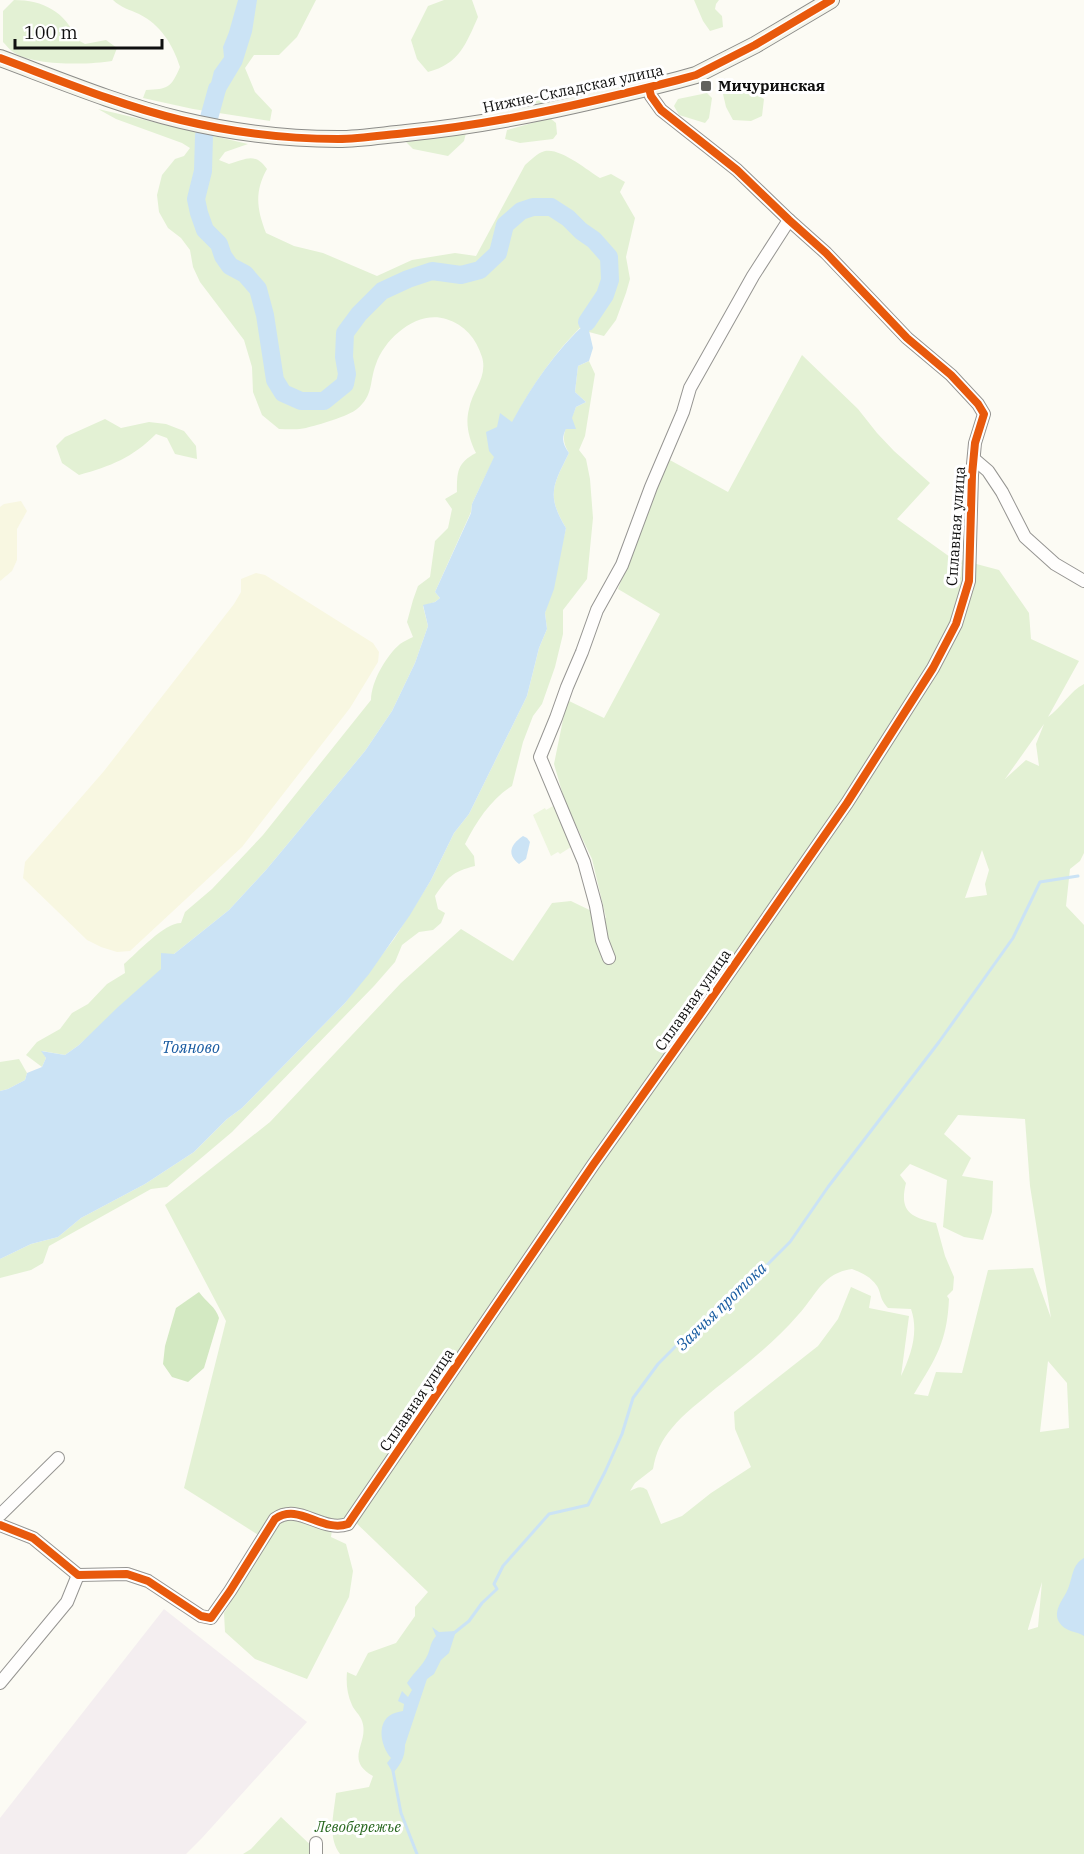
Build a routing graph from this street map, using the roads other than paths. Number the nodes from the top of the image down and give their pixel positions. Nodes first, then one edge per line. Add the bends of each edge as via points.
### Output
1 (831, 0) edge
2 (0, 58) edge
3 (649, 88) junction
4 (789, 220) junction
5 (974, 459) junction
6 (1084, 581) edge
7 (609, 958) dead end
8 (58, 1458) dead end
9 (0, 1515) edge
10 (0, 1525) edge
11 (78, 1575) junction
12 (0, 1683) edge

1 - 3 street, Нижне-Складская улица via 696,75
2 - 3 street, Нижне-Складская улица via 118,102 181,120 231,130 339,139 438,130 551,111
3 - 4 street, Сплавная улица via 661,110 737,170
4 - 5 street, Сплавная улица via 978,404 984,414
4 - 7 street via 690,388 622,565 597,610 540,757 584,862
5 - 6 street via 1002,492 1025,537 1055,564
5 - 11 street, Сплавная улица via 969,581 956,624 933,668 847,803 348,1524 328,1526 297,1514 282,1514 274,1519 211,1618 187,1609 148,1581 127,1574
8 - 9 street
10 - 11 street via 33,1538
11 - 12 street via 67,1602

